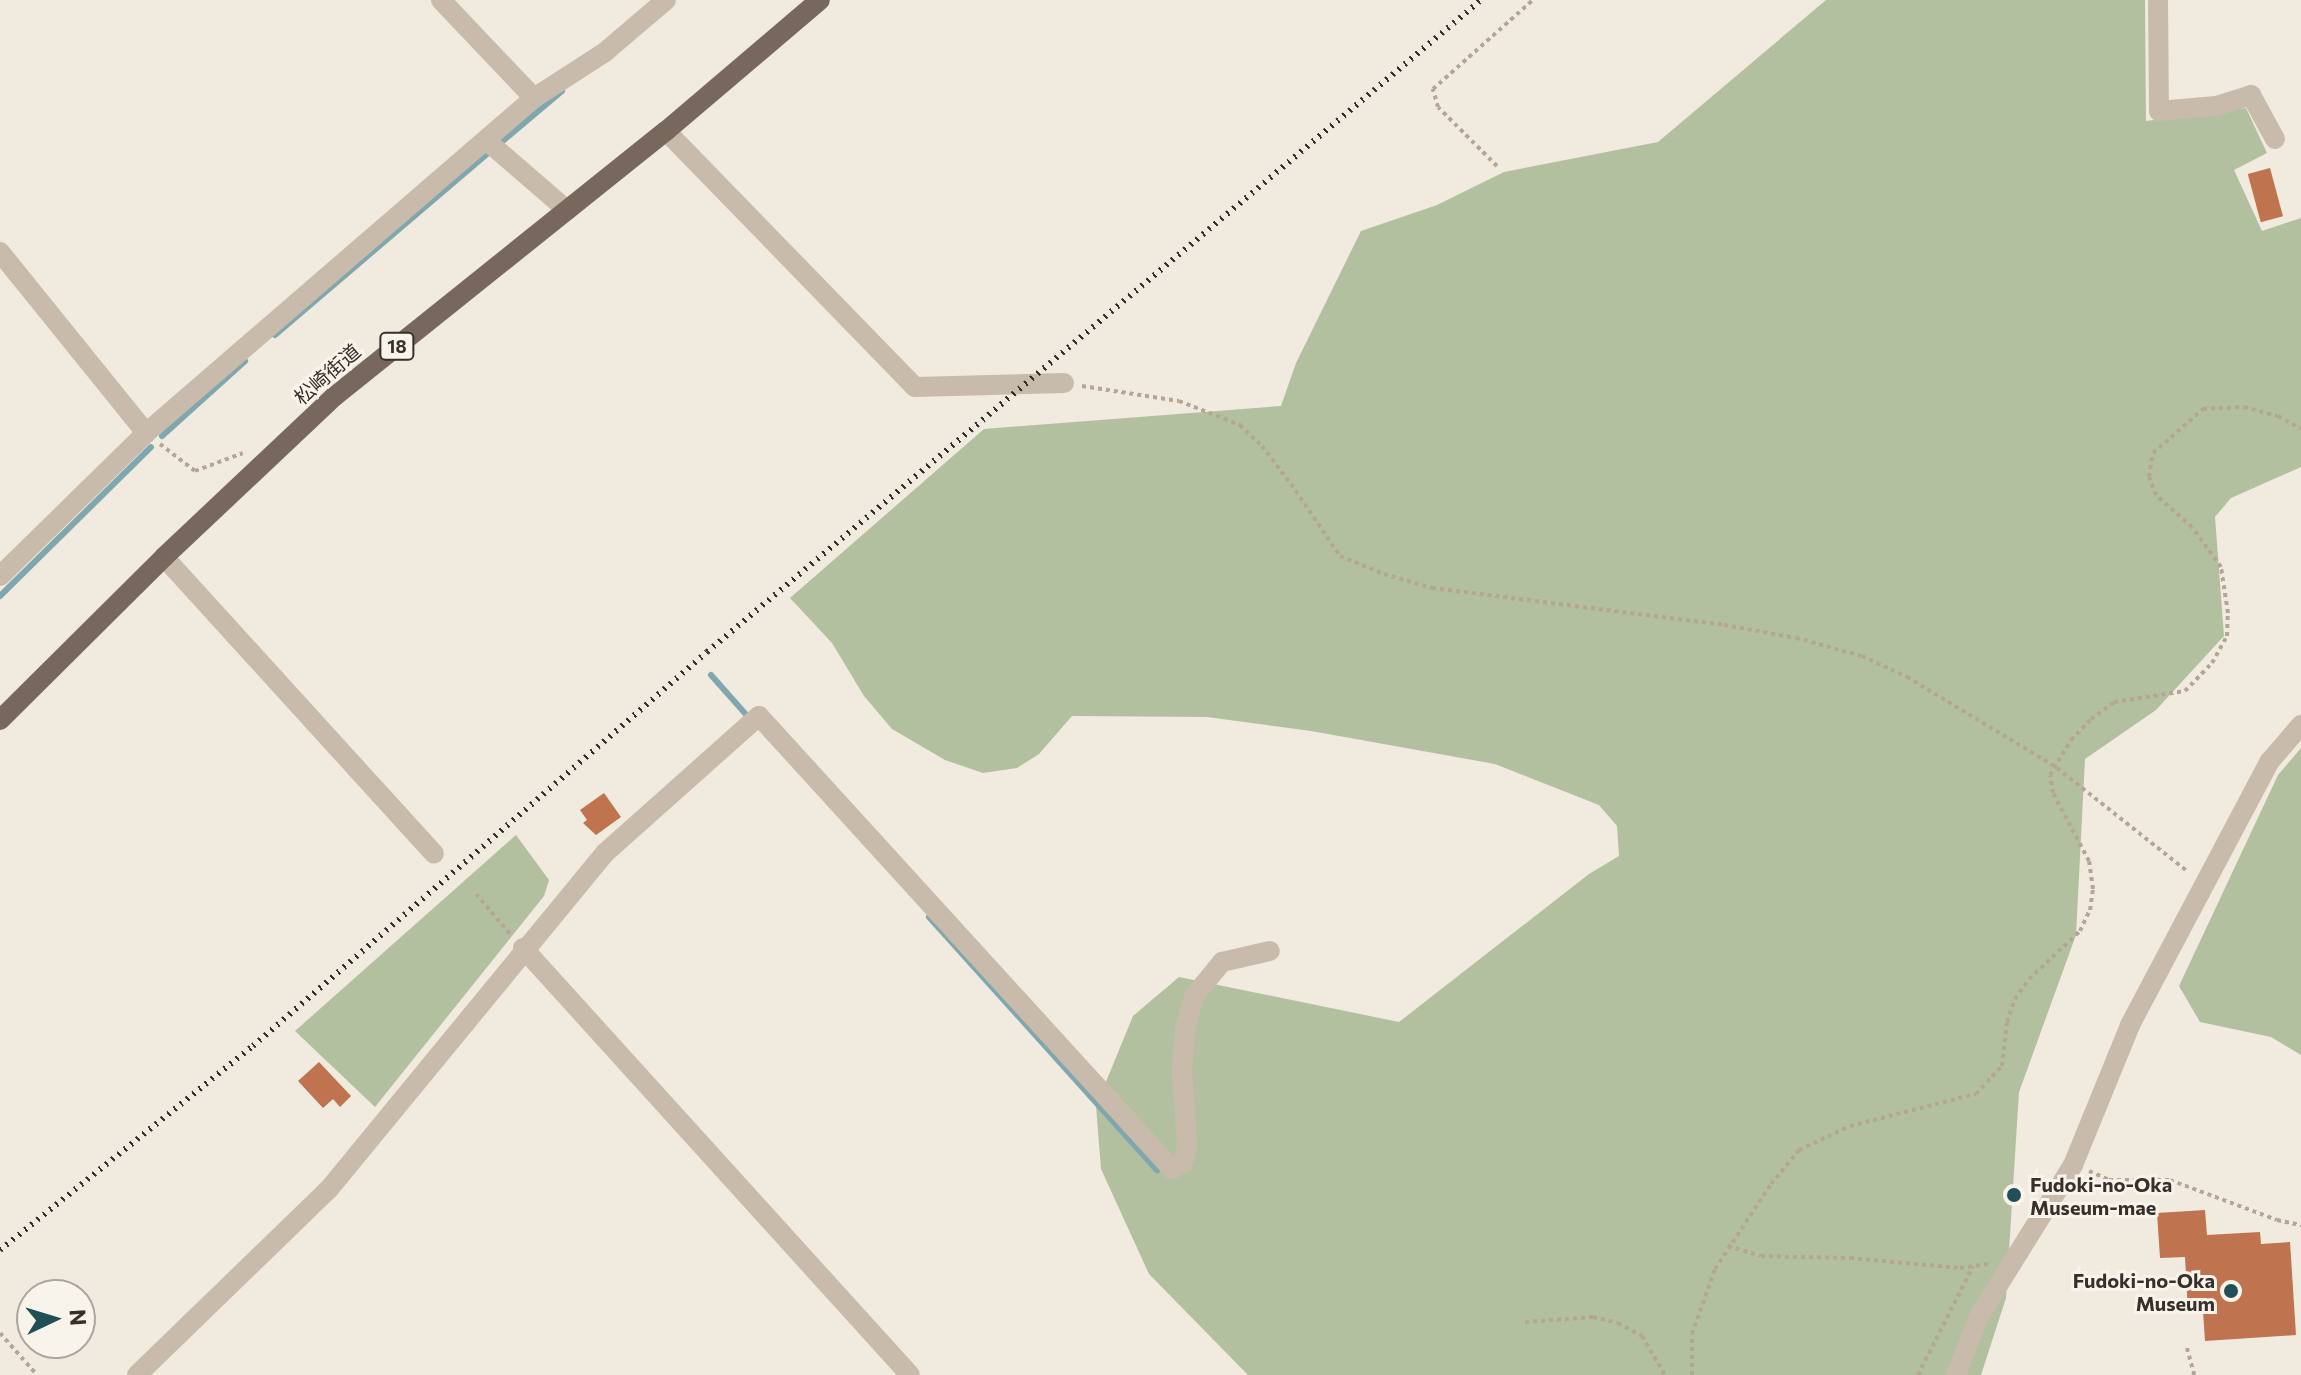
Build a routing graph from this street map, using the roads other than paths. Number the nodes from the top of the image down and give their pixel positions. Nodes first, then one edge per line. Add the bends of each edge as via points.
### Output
1 (441, 0) edge
2 (666, 0) edge
3 (820, 0) edge
4 (2158, 0) edge
5 (534, 98) junction
6 (666, 131) junction
7 (2275, 139) dead end
8 (487, 141) junction
9 (567, 210) junction
10 (0, 252) edge
11 (1064, 383) road end
12 (146, 433) junction
13 (164, 557) junction
14 (0, 576) edge
15 (0, 720) edge
16 (2301, 725) edge
17 (434, 854) dead end
18 (523, 948) junction
19 (1270, 951) dead end
20 (137, 1375) edge
21 (910, 1375) edge
22 (1956, 1375) edge

1 - 5 street
2 - 5 street via 605,52
3 - 6 main road, 松崎街道 / 18
4 - 7 street via 2159,111 2216,106 2251,95
5 - 8 street
6 - 9 main road, 松崎街道 / 18
6 - 11 street via 915,387
8 - 9 street
8 - 12 street
9 - 13 main road, 松崎街道 / 18 via 335,396
10 - 12 street
12 - 14 street
13 - 15 main road, 松崎街道 / 18
13 - 17 street
16 - 22 street via 2270,761 2204,885 2130,1025 2073,1165 1979,1316
18 - 19 street via 605,853 759,716 1172,1169 1183,1163 1187,1147 1182,1070 1185,1029 1195,995 1222,962
18 - 20 street via 329,1189
18 - 21 street

